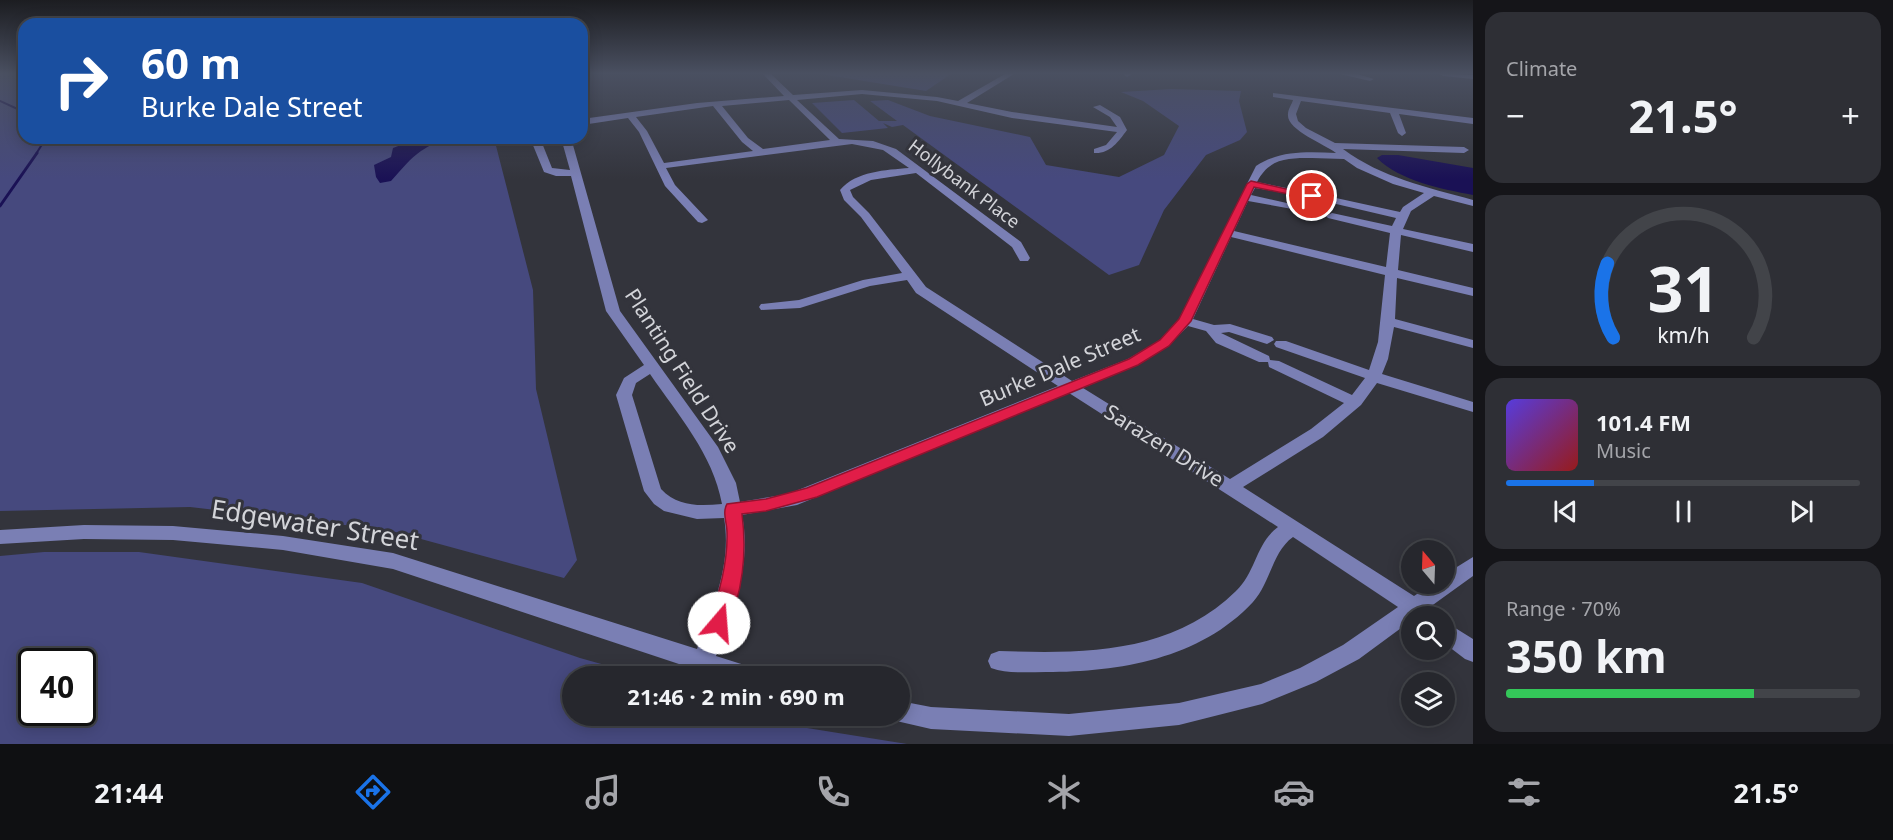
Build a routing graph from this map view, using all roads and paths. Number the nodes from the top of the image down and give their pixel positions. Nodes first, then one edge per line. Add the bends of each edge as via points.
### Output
1 (679, 109) edge
2 (720, 109) edge
3 (802, 109) edge
4 (982, 109) edge
5 (1101, 109) edge
6 (1294, 109) edge
7 (1377, 109) edge
8 (1394, 111) junction
9 (630, 115) junction
10 (588, 121) edge
11 (1473, 121) edge
12 (1123, 130) junction
13 (1402, 133) dead end
14 (837, 142) junction
15 (537, 144) edge
16 (568, 144) edge
17 (1333, 146) junction
18 (1464, 150) dead end
19 (759, 151) junction
20 (1097, 151) dead end
21 (1345, 156) junction
22 (662, 166) junction
23 (919, 170) junction
24 (575, 173) junction
25 (1248, 191) junction
26 (1431, 193) junction
27 (1312, 196) dead end
28 (1336, 201) dead end
29 (1473, 203) edge
30 (1305, 210) dead end
31 (1332, 216) dead end
32 (1402, 216) junction
33 (702, 220) dead end
34 (1397, 230) junction
35 (1227, 233) junction
36 (1473, 248) edge
37 (1024, 258) dead end
38 (1392, 272) junction
39 (909, 276) junction
40 (1473, 292) edge
41 (766, 307) dead end
42 (1185, 321) junction
43 (1386, 321) junction
44 (1213, 330) junction
45 (1473, 344) edge
46 (652, 367) junction
47 (1374, 377) junction
48 (1071, 387) junction
49 (1355, 402) junction
50 (1473, 407) edge
51 (1230, 487) junction
52 (733, 508) junction
53 (1293, 527) junction
54 (0, 537) edge
55 (1473, 565) edge
56 (1411, 606) edge
57 (1427, 606) edge
58 (1401, 623) edge
59 (1455, 638) edge
60 (1473, 652) edge
61 (999, 661) dead end
62 (703, 662) junction
63 (716, 666) edge
64 (910, 714) edge

1 - 9 street
2 - 19 street
3 - 14 street
4 - 12 street
5 - 12 street via 1117,118
6 - 17 street via 1294,122
7 - 8 street
8 - 11 street
8 - 13 street
9 - 10 street
9 - 22 street via 644,131
12 - 20 street via 1109,147
14 - 19 street, Hollybank Place
14 - 23 street, Hollybank Place via 883,146
15 - 24 street via 548,170
16 - 24 street, Planting Field Drive
17 - 18 street
17 - 21 street
19 - 22 street, Hollybank Place
21 - 25 street, Burke Dale Street via 1277,159 1259,168
21 - 26 street via 1383,177
22 - 33 street via 670,186
23 - 37 street, Hollybank Place via 1017,245
23 - 39 street, Sarazen Drive via 860,179 845,190
24 - 46 street, Planting Field Drive via 608,301
25 - 27 street
25 - 30 street
25 - 35 street, Burke Dale Street
26 - 29 street
26 - 32 street via 1414,202
28 - 32 street
31 - 34 street
32 - 34 street
34 - 36 street
34 - 38 street
35 - 38 street
35 - 42 street, Burke Dale Street
38 - 40 street
38 - 43 street
39 - 41 street via 879,280 800,304
39 - 48 street, Sarazen Drive via 931,299
42 - 44 street
42 - 48 street, Burke Dale Street via 1150,353
43 - 45 street
43 - 47 street via 1381,360
44 - 47 street via 1230,328
44 - 49 street via 1221,340
46 - 52 street, Planting Field Drive via 712,451 727,483
46 - 52 street, Burke Dale Street via 629,381 624,395 653,491 660,500 681,510
47 - 49 street
47 - 50 street
48 - 51 street, Sarazen Drive
48 - 52 street, Burke Dale Street via 811,493 766,505
49 - 51 street via 1331,423
51 - 53 street, Sarazen Drive
52 - 62 street, Planting Field Drive via 735,561 729,591
53 - 56 street, Sarazen Drive
53 - 61 street via 1273,543 1259,576 1242,599 1207,628 1174,644 1132,656 1087,662
54 - 62 street, Edgewater Street via 84,532 173,533 283,543 393,561
55 - 57 street
58 - 64 street via 1308,675 1262,694 1179,714 1069,725
59 - 60 street
62 - 63 street, Edgewater Street

